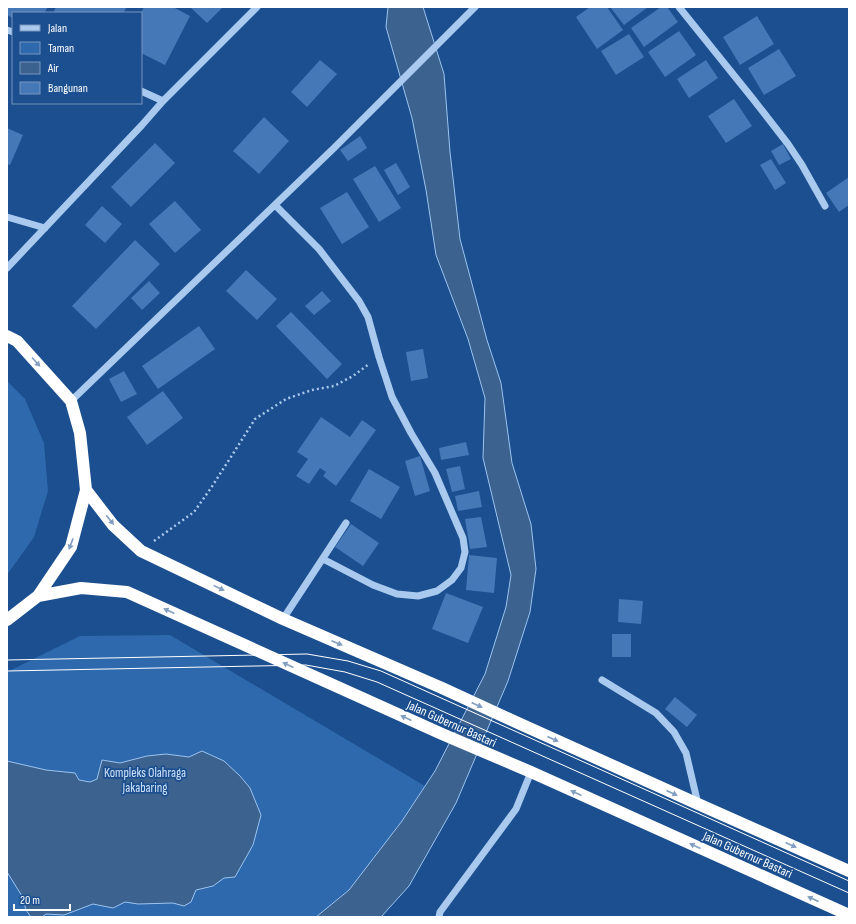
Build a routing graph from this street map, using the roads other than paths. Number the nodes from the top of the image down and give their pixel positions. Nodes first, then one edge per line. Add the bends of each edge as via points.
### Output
1 (257, 7) edge
2 (475, 7) edge
3 (679, 7) edge
4 (142, 91) edge
5 (164, 101) junction
6 (275, 205) junction
7 (825, 206) dead end
8 (7, 217) edge
9 (45, 228) junction
10 (7, 268) edge
11 (7, 336) edge
12 (71, 401) junction
13 (86, 490) junction
14 (346, 523) dead end
15 (323, 559) junction
16 (38, 596) junction
17 (283, 619) junction
18 (7, 620) edge
19 (602, 680) dead end
20 (531, 772) junction
21 (698, 804) junction
22 (849, 871) edge
23 (849, 915) edge
24 (438, 917) edge

1 - 5 street
2 - 6 street
3 - 7 street via 788,144
4 - 5 street
5 - 9 street
6 - 12 street
6 - 15 street via 319,249 359,301 368,317 392,397 435,473 463,538 465,552 461,568 452,580 437,591 418,596 397,594
8 - 9 street
9 - 10 street
11 -> 12 highway, Jalan Gubernur Bastari via 17,341
12 - 13 highway, Jalan Gubernur Bastari via 80,434
13 -> 16 highway, Jalan Gubernur Bastari via 71,547
13 -> 17 highway, Jalan Gubernur Bastari via 113,525 141,551
14 - 15 street
15 - 17 street
16 - 18 highway, Jalan Gubernur Bastari
20 -> 16 highway, Jalan Gubernur Bastari via 127,592 81,588
17 -> 21 highway, Jalan Gubernur Bastari
19 - 21 street via 656,713 674,732 686,753
23 -> 20 highway, Jalan Gubernur Bastari
20 - 24 street via 516,809
21 -> 22 highway, Jalan Gubernur Bastari

